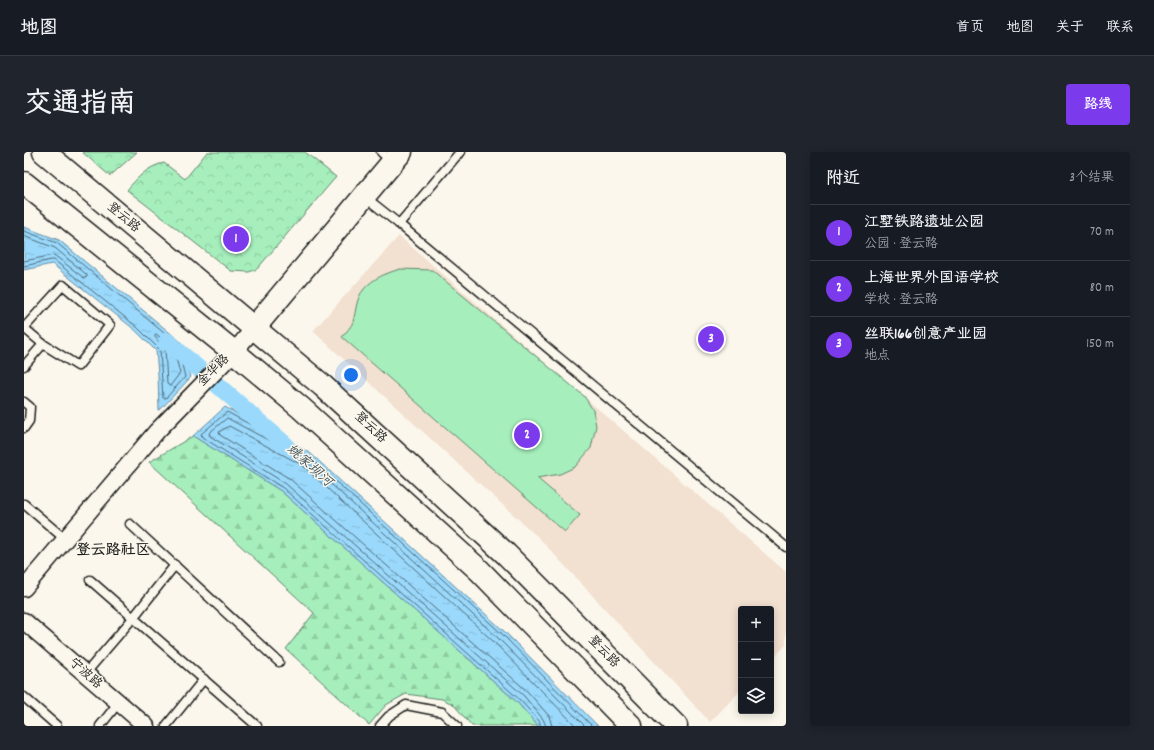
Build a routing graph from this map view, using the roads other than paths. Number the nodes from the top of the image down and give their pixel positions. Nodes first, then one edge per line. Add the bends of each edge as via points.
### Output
1 (44, 152) edge
2 (460, 152) edge
3 (392, 155) edge
4 (30, 190) edge
5 (364, 197) junction
6 (399, 224) junction
7 (254, 328) junction
8 (44, 344) junction
9 (234, 352) junction
10 (24, 366) edge
11 (24, 402) edge
12 (24, 428) edge
13 (24, 504) edge
14 (130, 524) dead end
15 (65, 539) junction
16 (786, 546) edge
17 (175, 565) junction
18 (90, 580) dead end
19 (25, 585) edge
20 (133, 618) junction
21 (24, 621) edge
22 (279, 662) dead end
23 (85, 674) junction
24 (204, 679) junction
25 (24, 697) edge
26 (119, 702) junction
27 (57, 726) edge
28 (100, 726) edge
29 (146, 726) edge
30 (166, 726) edge
31 (258, 726) edge
32 (380, 726) edge
33 (457, 726) edge
34 (630, 726) edge
35 (676, 726) edge

1 - 7 main road, 登云路
2 - 6 lane
3 - 5 main road, 金华路
4 - 9 main road
5 - 6 lane
5 - 7 main road, 金华路
6 - 16 lane
7 - 9 street, 金华路
7 - 35 main road, 登云路 via 324,386 506,554
8 - 8 lane via 78,366 110,325 63,285 24,328
8 - 10 lane
9 - 15 street, 金华路 via 157,431
9 - 34 main road via 301,408 479,570
11 - 12 lane via 30,407 29,421
13 - 15 lane
14 - 17 lane
15 - 19 street, 金华路
17 - 20 lane
17 - 22 lane
18 - 20 lane
20 - 23 lane
20 - 24 lane
21 - 23 street, 宁波路
23 - 26 street, 宁波路
24 - 30 lane
24 - 31 lane
25 - 27 lane
26 - 28 lane
26 - 29 street, 宁波路
32 - 33 lane via 389,716 406,705 442,712

